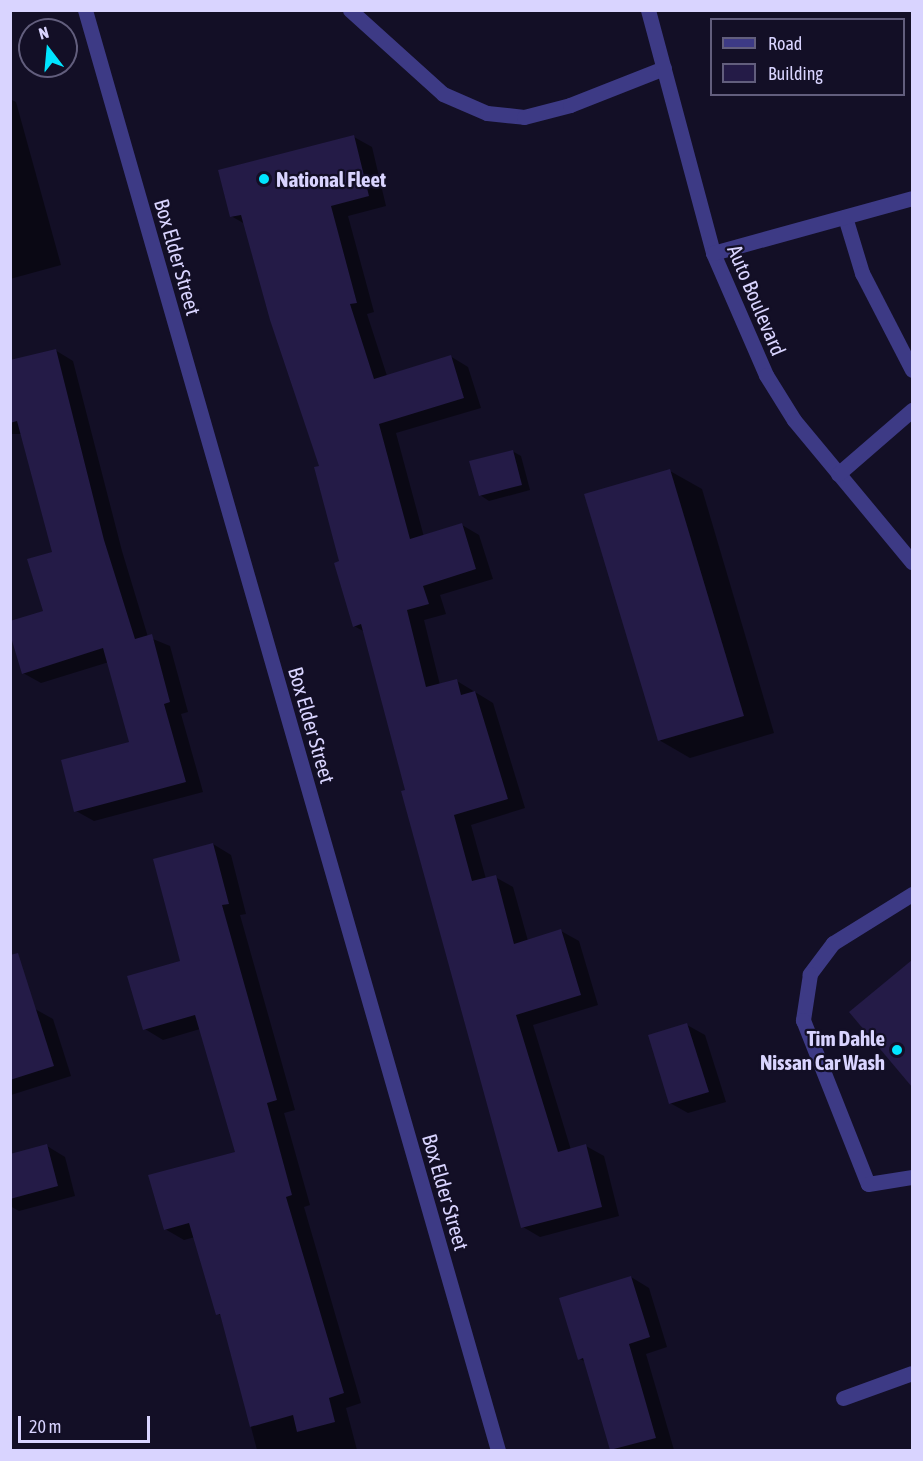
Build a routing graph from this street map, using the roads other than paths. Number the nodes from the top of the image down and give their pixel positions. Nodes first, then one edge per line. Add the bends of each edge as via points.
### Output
1 (86, 10) edge
2 (350, 10) edge
3 (648, 10) edge
4 (664, 68) junction
5 (912, 198) edge
6 (845, 217) junction
7 (713, 253) junction
8 (912, 370) edge
9 (912, 410) edge
10 (838, 474) junction
11 (912, 562) edge
12 (912, 894) edge
13 (912, 1177) edge
14 (912, 1373) edge
15 (843, 1398) dead end
16 (498, 1450) edge

1 - 16 street, Box Elder Street
2 - 4 street via 443,94 487,113 524,117 570,105
3 - 4 street, Auto Boulevard
4 - 7 street, Auto Boulevard
5 - 6 street
6 - 7 street
6 - 8 street via 862,273
7 - 10 street, Auto Boulevard via 766,375 794,420
9 - 10 street
10 - 11 street, Auto Boulevard
12 - 13 street via 833,943 810,974 803,1020 868,1184
14 - 15 street

